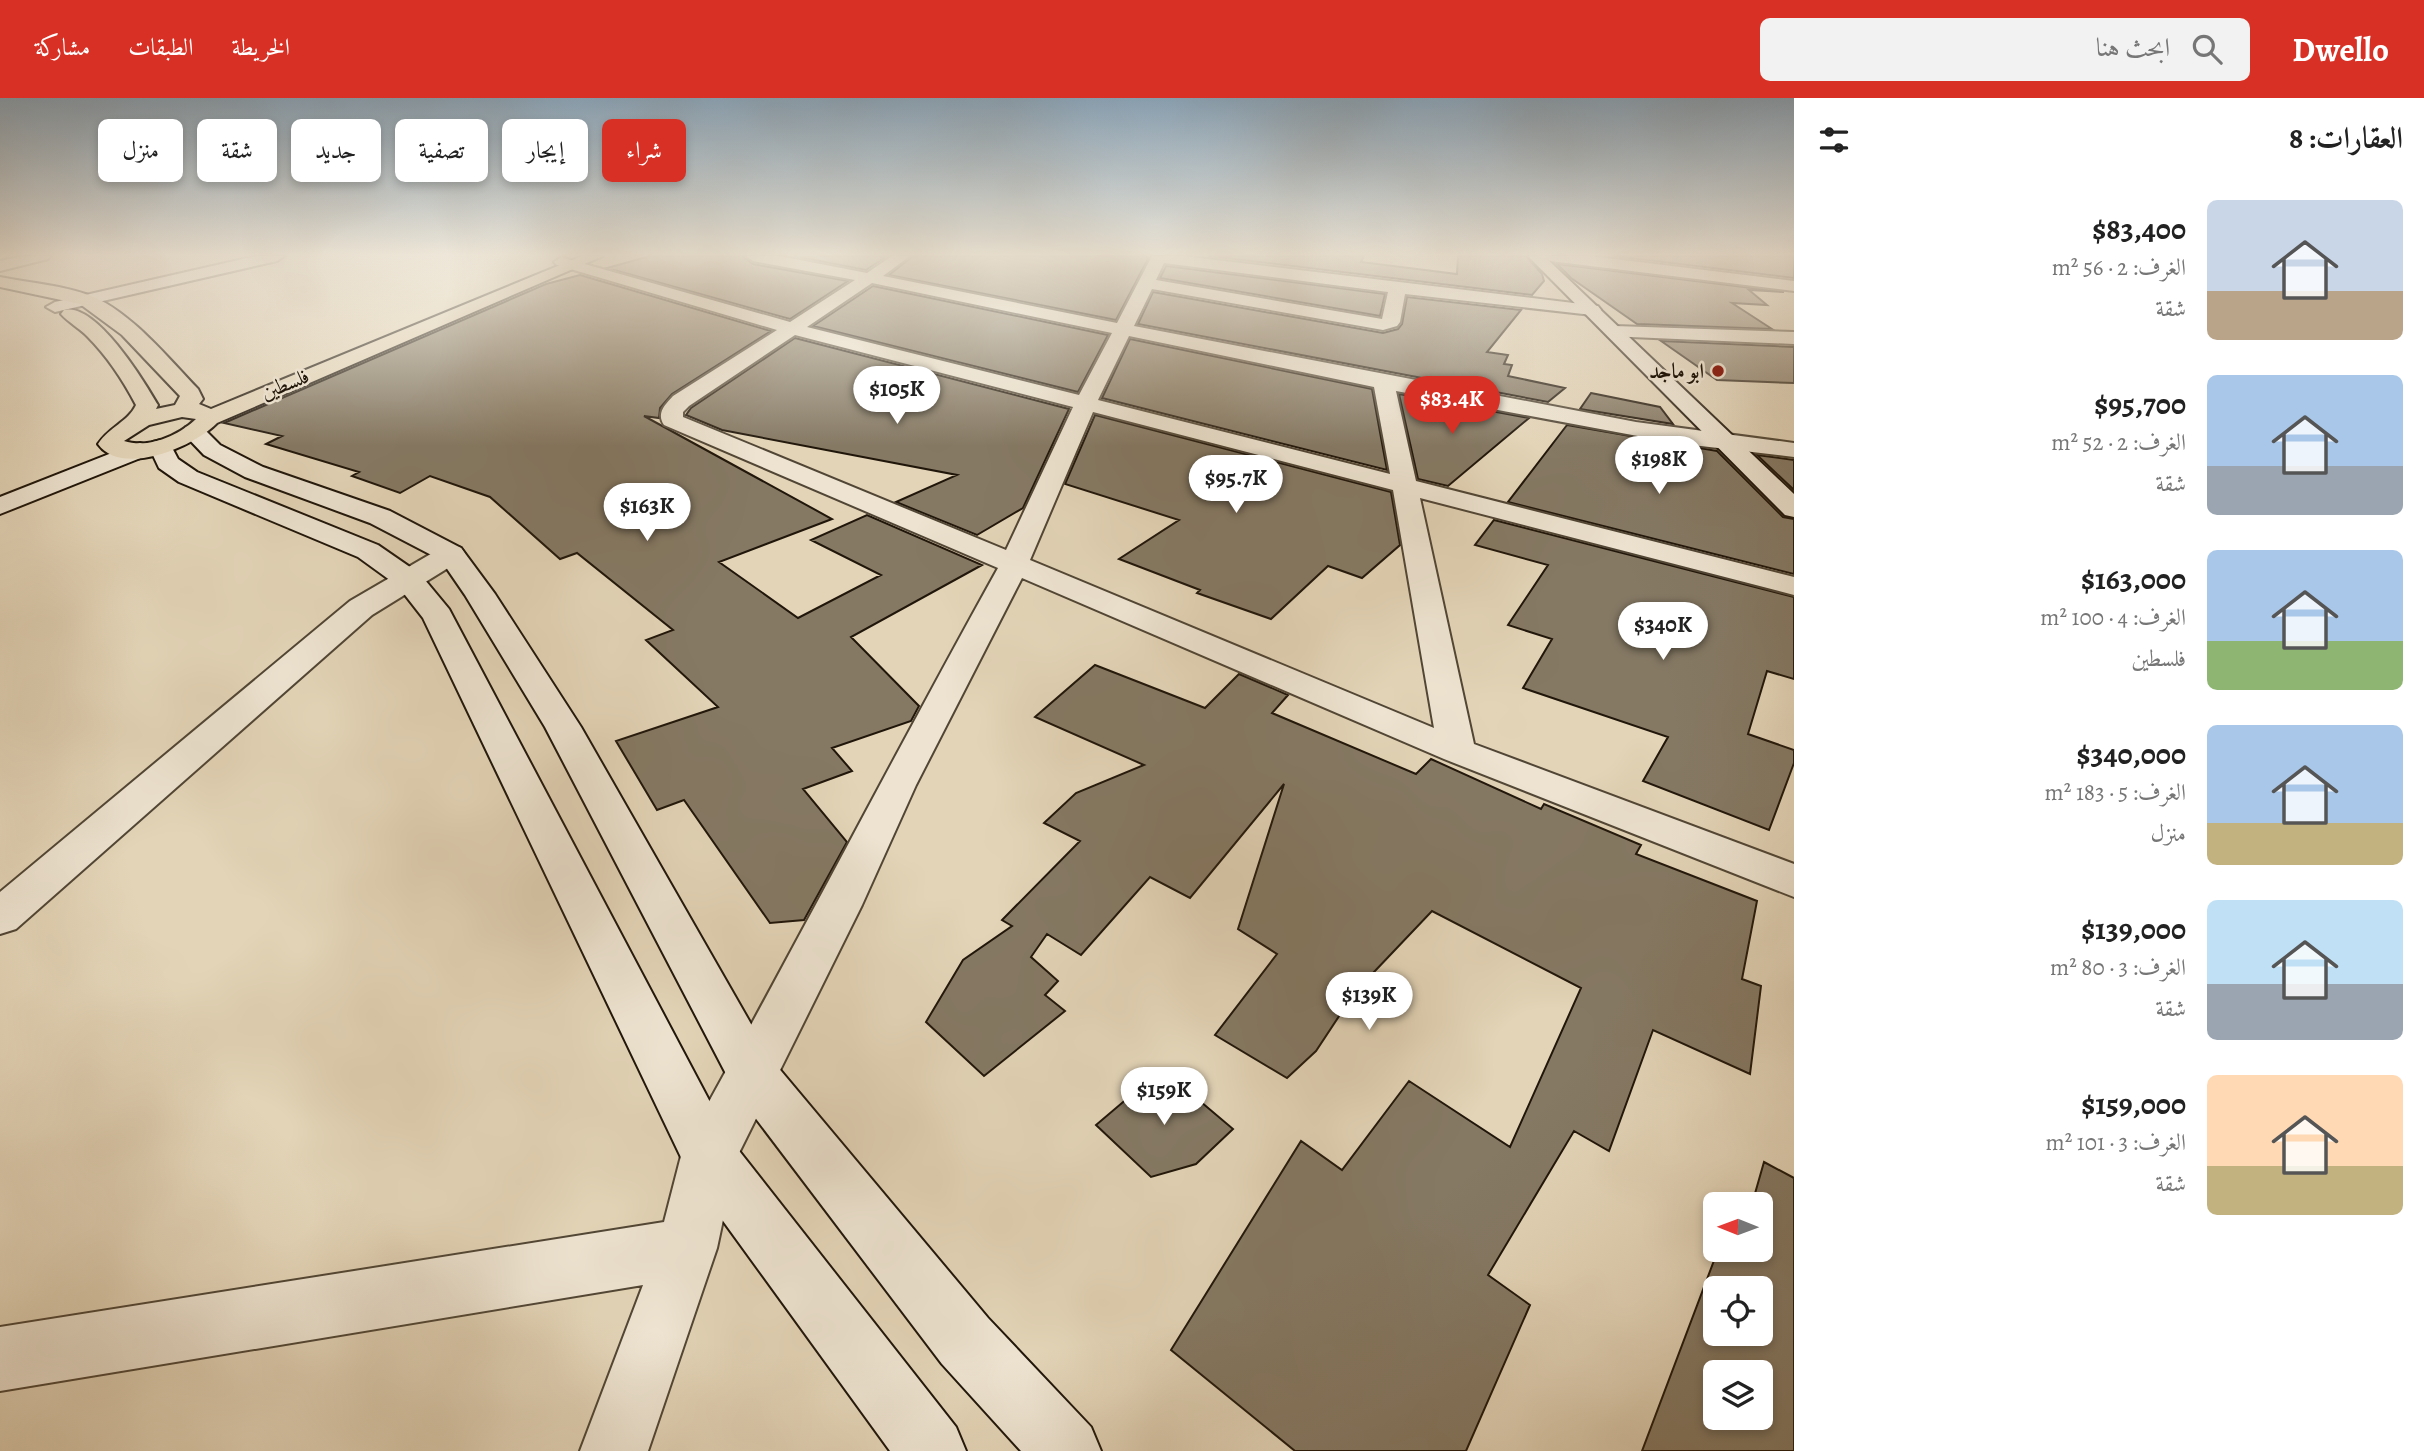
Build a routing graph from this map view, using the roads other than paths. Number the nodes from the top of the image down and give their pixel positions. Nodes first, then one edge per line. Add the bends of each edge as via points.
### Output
1 (79, 319) edge
2 (112, 319) edge
3 (423, 319) edge
4 (435, 319) edge
5 (763, 319) edge
6 (810, 319) edge
7 (1070, 319) edge
8 (1128, 319) edge
9 (1357, 319) edge
10 (1391, 319) edge
11 (1602, 319) edge
12 (795, 329) junction
13 (1122, 330) junction
14 (1615, 332) junction
15 (1794, 338) edge
16 (1384, 383) junction
17 (1086, 402) junction
18 (177, 429) junction
19 (111, 440) joint
20 (1729, 445) junction
21 (1794, 450) edge
22 (0, 485) edge
23 (1405, 487) junction
24 (40, 489) junction
25 (0, 506) edge
26 (1794, 509) edge
27 (451, 554) junction
28 (1014, 565) junction
29 (409, 580) junction
30 (1794, 586) edge
31 (1457, 751) junction
32 (1794, 881) edge
33 (0, 917) edge
34 (753, 1075) junction
35 (709, 1156) junction
36 (687, 1248) junction
37 (0, 1359) edge
38 (925, 1447) edge
39 (614, 1451) edge
40 (1067, 1451) edge

1 - 18 main road via 91,328 147,405
2 - 18 main road via 144,343
3 - 18 main road, فلسطين via 248,388
4 - 18 main road, فلسطين
5 - 12 street
6 - 12 street
7 - 13 street
8 - 13 street
9 - 10 street via 1383,326
11 - 14 street
12 - 17 street
12 - 28 street via 681,401 671,420
13 - 16 street
13 - 17 street
14 - 15 street
14 - 20 street
16 - 20 street
16 - 23 street
17 - 23 street
17 - 28 street
18 - 19 main road
18 - 24 street, فلسطين
18 - 24 street via 120,478
18 - 27 street via 254,472 380,517
18 - 29 street
19 - 22 street
20 - 21 street
20 - 26 street
23 - 30 street
23 - 31 street
24 - 25 street, فلسطين
27 - 29 street
27 - 34 street via 563,727
28 - 31 street
28 - 34 street via 897,785
29 - 33 street via 361,608
29 - 35 street via 438,616
31 - 32 street
34 - 35 street
34 - 40 street via 965,1341
35 - 36 street
35 - 38 street
36 - 37 street
36 - 39 street

